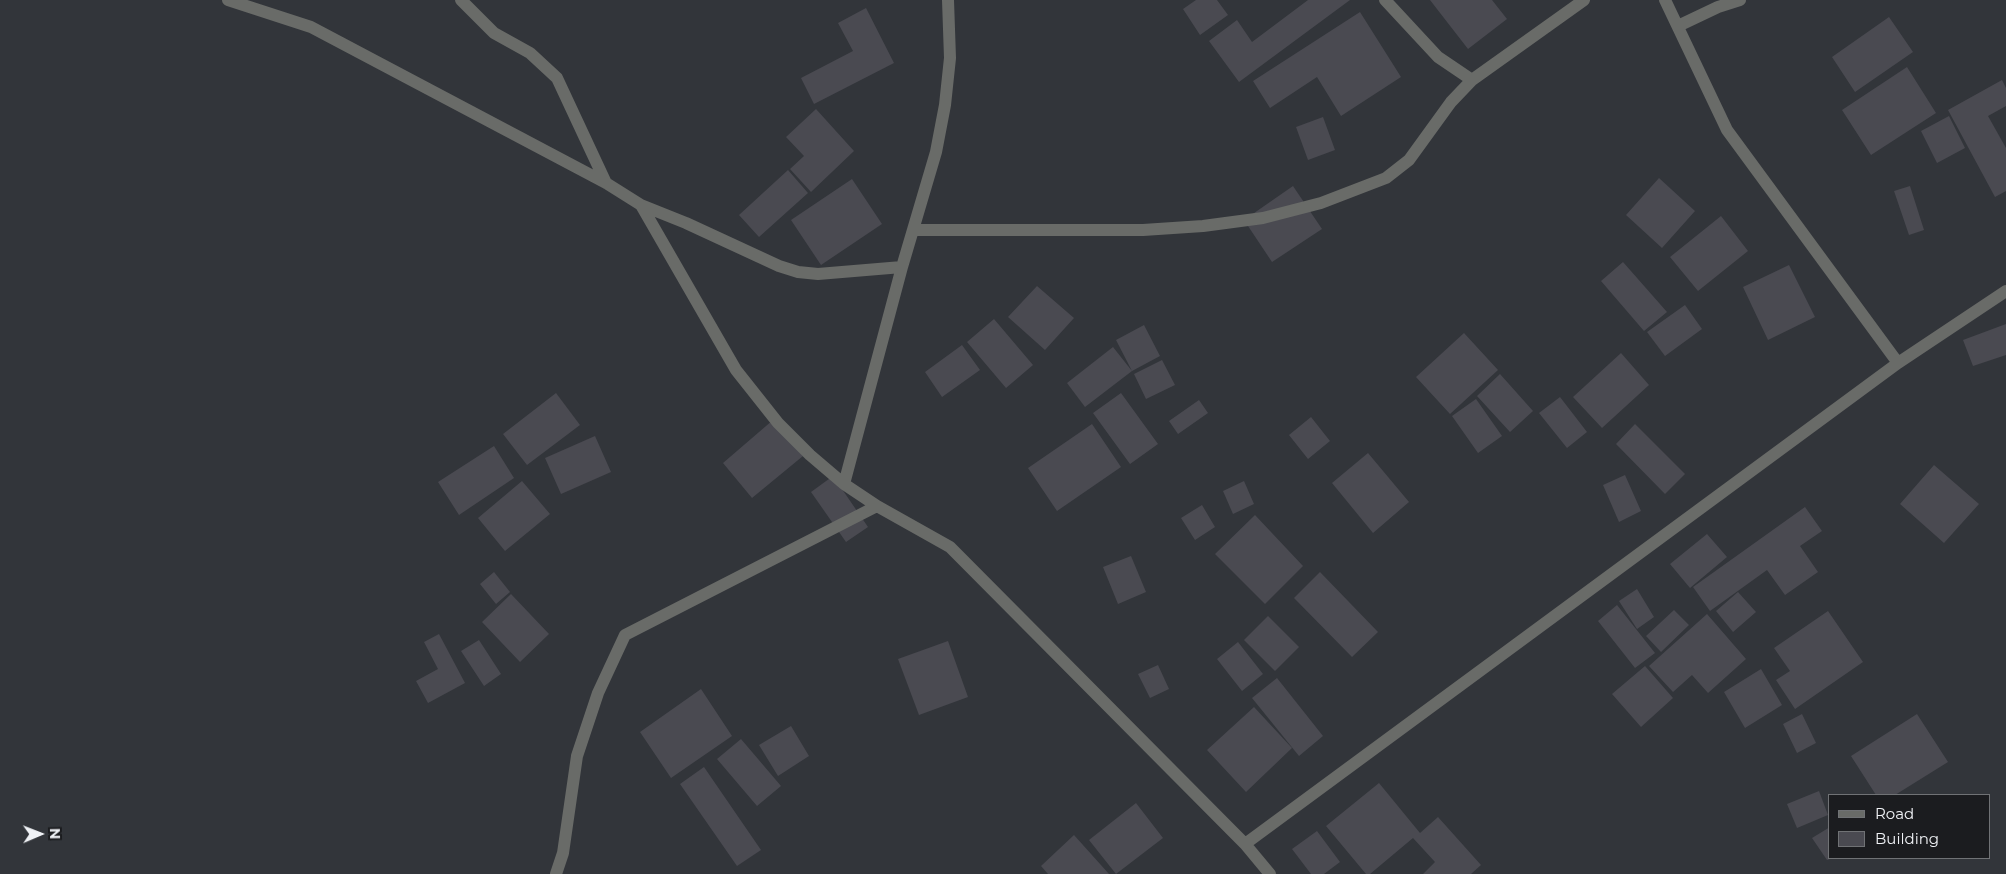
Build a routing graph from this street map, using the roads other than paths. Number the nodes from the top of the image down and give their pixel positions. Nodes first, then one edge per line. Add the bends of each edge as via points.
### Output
1 (228, 0) edge
2 (461, 0) edge
3 (948, 0) edge
4 (1385, 0) edge
5 (1584, 0) edge
6 (1665, 0) edge
7 (1740, 0) edge
8 (1678, 26) junction
9 (1472, 80) junction
10 (606, 183) junction
11 (641, 206) junction
12 (913, 230) junction
13 (902, 267) junction
14 (2006, 291) edge
15 (1898, 363) junction
16 (844, 484) junction
17 (877, 506) junction
18 (1246, 844) junction
19 (556, 874) edge
20 (1270, 874) edge

1 - 10 street via 311,27
2 - 10 street via 494,33 530,53 557,78
3 - 12 street via 950,58 945,105 936,152
4 - 9 street via 1438,57
5 - 9 street
6 - 8 street
7 - 8 street
8 - 15 street via 1727,130
9 - 12 street via 1409,160 1386,178 1321,203 1264,218 1203,226
10 - 11 street
11 - 13 street via 798,272 818,274
11 - 16 street via 736,370 778,423
12 - 13 street
13 - 16 street
14 - 15 street
15 - 18 street
16 - 17 street
17 - 18 street via 950,548
17 - 19 street via 625,635 598,693 577,756 563,854
18 - 20 street

